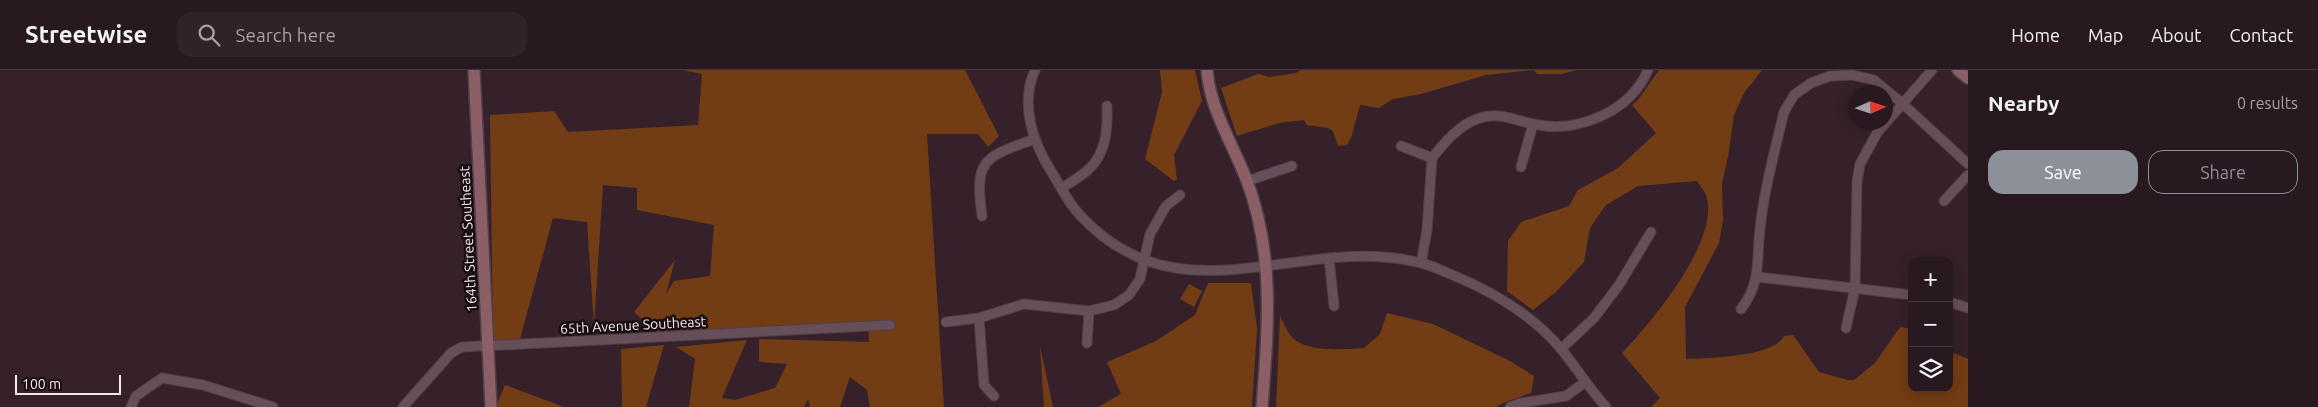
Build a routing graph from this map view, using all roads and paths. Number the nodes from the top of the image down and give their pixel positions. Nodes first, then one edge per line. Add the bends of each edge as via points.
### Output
1 (474, 70) edge
2 (1036, 70) edge
3 (1207, 70) edge
4 (1648, 70) edge
5 (1932, 70) edge
6 (1958, 70) edge
7 (1844, 73) edge
8 (1862, 73) edge
9 (1968, 78) edge
10 (1903, 104) junction
11 (1107, 106) dead end
12 (1533, 124) junction
13 (1035, 139) junction
14 (1401, 146) dead end
15 (1432, 158) junction
16 (1968, 164) edge
17 (1292, 166) dead end
18 (1522, 167) dead end
19 (1968, 175) edge
20 (1247, 181) junction
21 (1062, 188) junction
22 (1180, 195) dead end
23 (1944, 201) dead end
24 (982, 216) dead end
25 (1651, 232) dead end
26 (1329, 258) junction
27 (1144, 260) junction
28 (1421, 263) junction
29 (1266, 266) junction
30 (1758, 277) junction
31 (1855, 288) junction
32 (1908, 295) edge
33 (1953, 303) edge
34 (1334, 306) dead end
35 (1968, 308) edge
36 (1741, 310) dead end
37 (1089, 311) junction
38 (979, 318) junction
39 (946, 322) dead end
40 (890, 325) dead end
41 (1846, 328) dead end
42 (1087, 343) dead end
43 (488, 347) junction
44 (1561, 349) junction
45 (1584, 383) junction
46 (994, 396) dead end
47 (131, 407) edge
48 (273, 407) edge
49 (402, 407) edge
50 (491, 407) edge
51 (1262, 407) edge
52 (1510, 407) edge
53 (1606, 407) edge

1 - 43 street, 164th Street Southeast
2 - 13 street via 1029,83 1028,106
3 - 20 street via 1211,94
4 - 12 street via 1638,88 1602,117 1574,125
5 - 10 street
6 - 9 street
7 - 8 street
7 - 30 street via 1811,83 1794,95 1784,112 1760,229
8 - 10 street
10 - 16 street
10 - 31 street via 1877,133 1860,164
11 - 21 street via 1108,124 1102,148 1091,167
12 - 15 street via 1499,115 1479,118 1458,130
12 - 18 street
13 - 21 street
13 - 24 street via 1003,150 982,168 978,188
14 - 15 street
15 - 28 street via 1427,230
17 - 20 street
19 - 23 street
20 - 29 street via 1261,228
21 - 27 street via 1079,214 1096,230 1118,247
22 - 27 street via 1166,206 1150,234
25 - 44 street via 1619,285 1594,318
26 - 28 street via 1374,256
26 - 29 street
26 - 34 street
27 - 29 street via 1201,272
27 - 37 street via 1140,279 1129,295 1114,305
28 - 44 street via 1479,286 1522,311
29 - 51 street via 1269,332
30 - 31 street
30 - 36 street
31 - 32 street
31 - 41 street
33 - 35 street
37 - 38 street via 1024,304
37 - 42 street
38 - 39 street
38 - 46 street via 984,385
40 - 43 street, 65th Avenue Southeast
43 - 49 street, 65th Avenue Southeast via 462,348 451,353
43 - 50 street, 164th Street Southeast
44 - 45 street
45 - 52 street via 1566,396
45 - 53 street
47 - 48 street via 136,396 162,378 203,385

